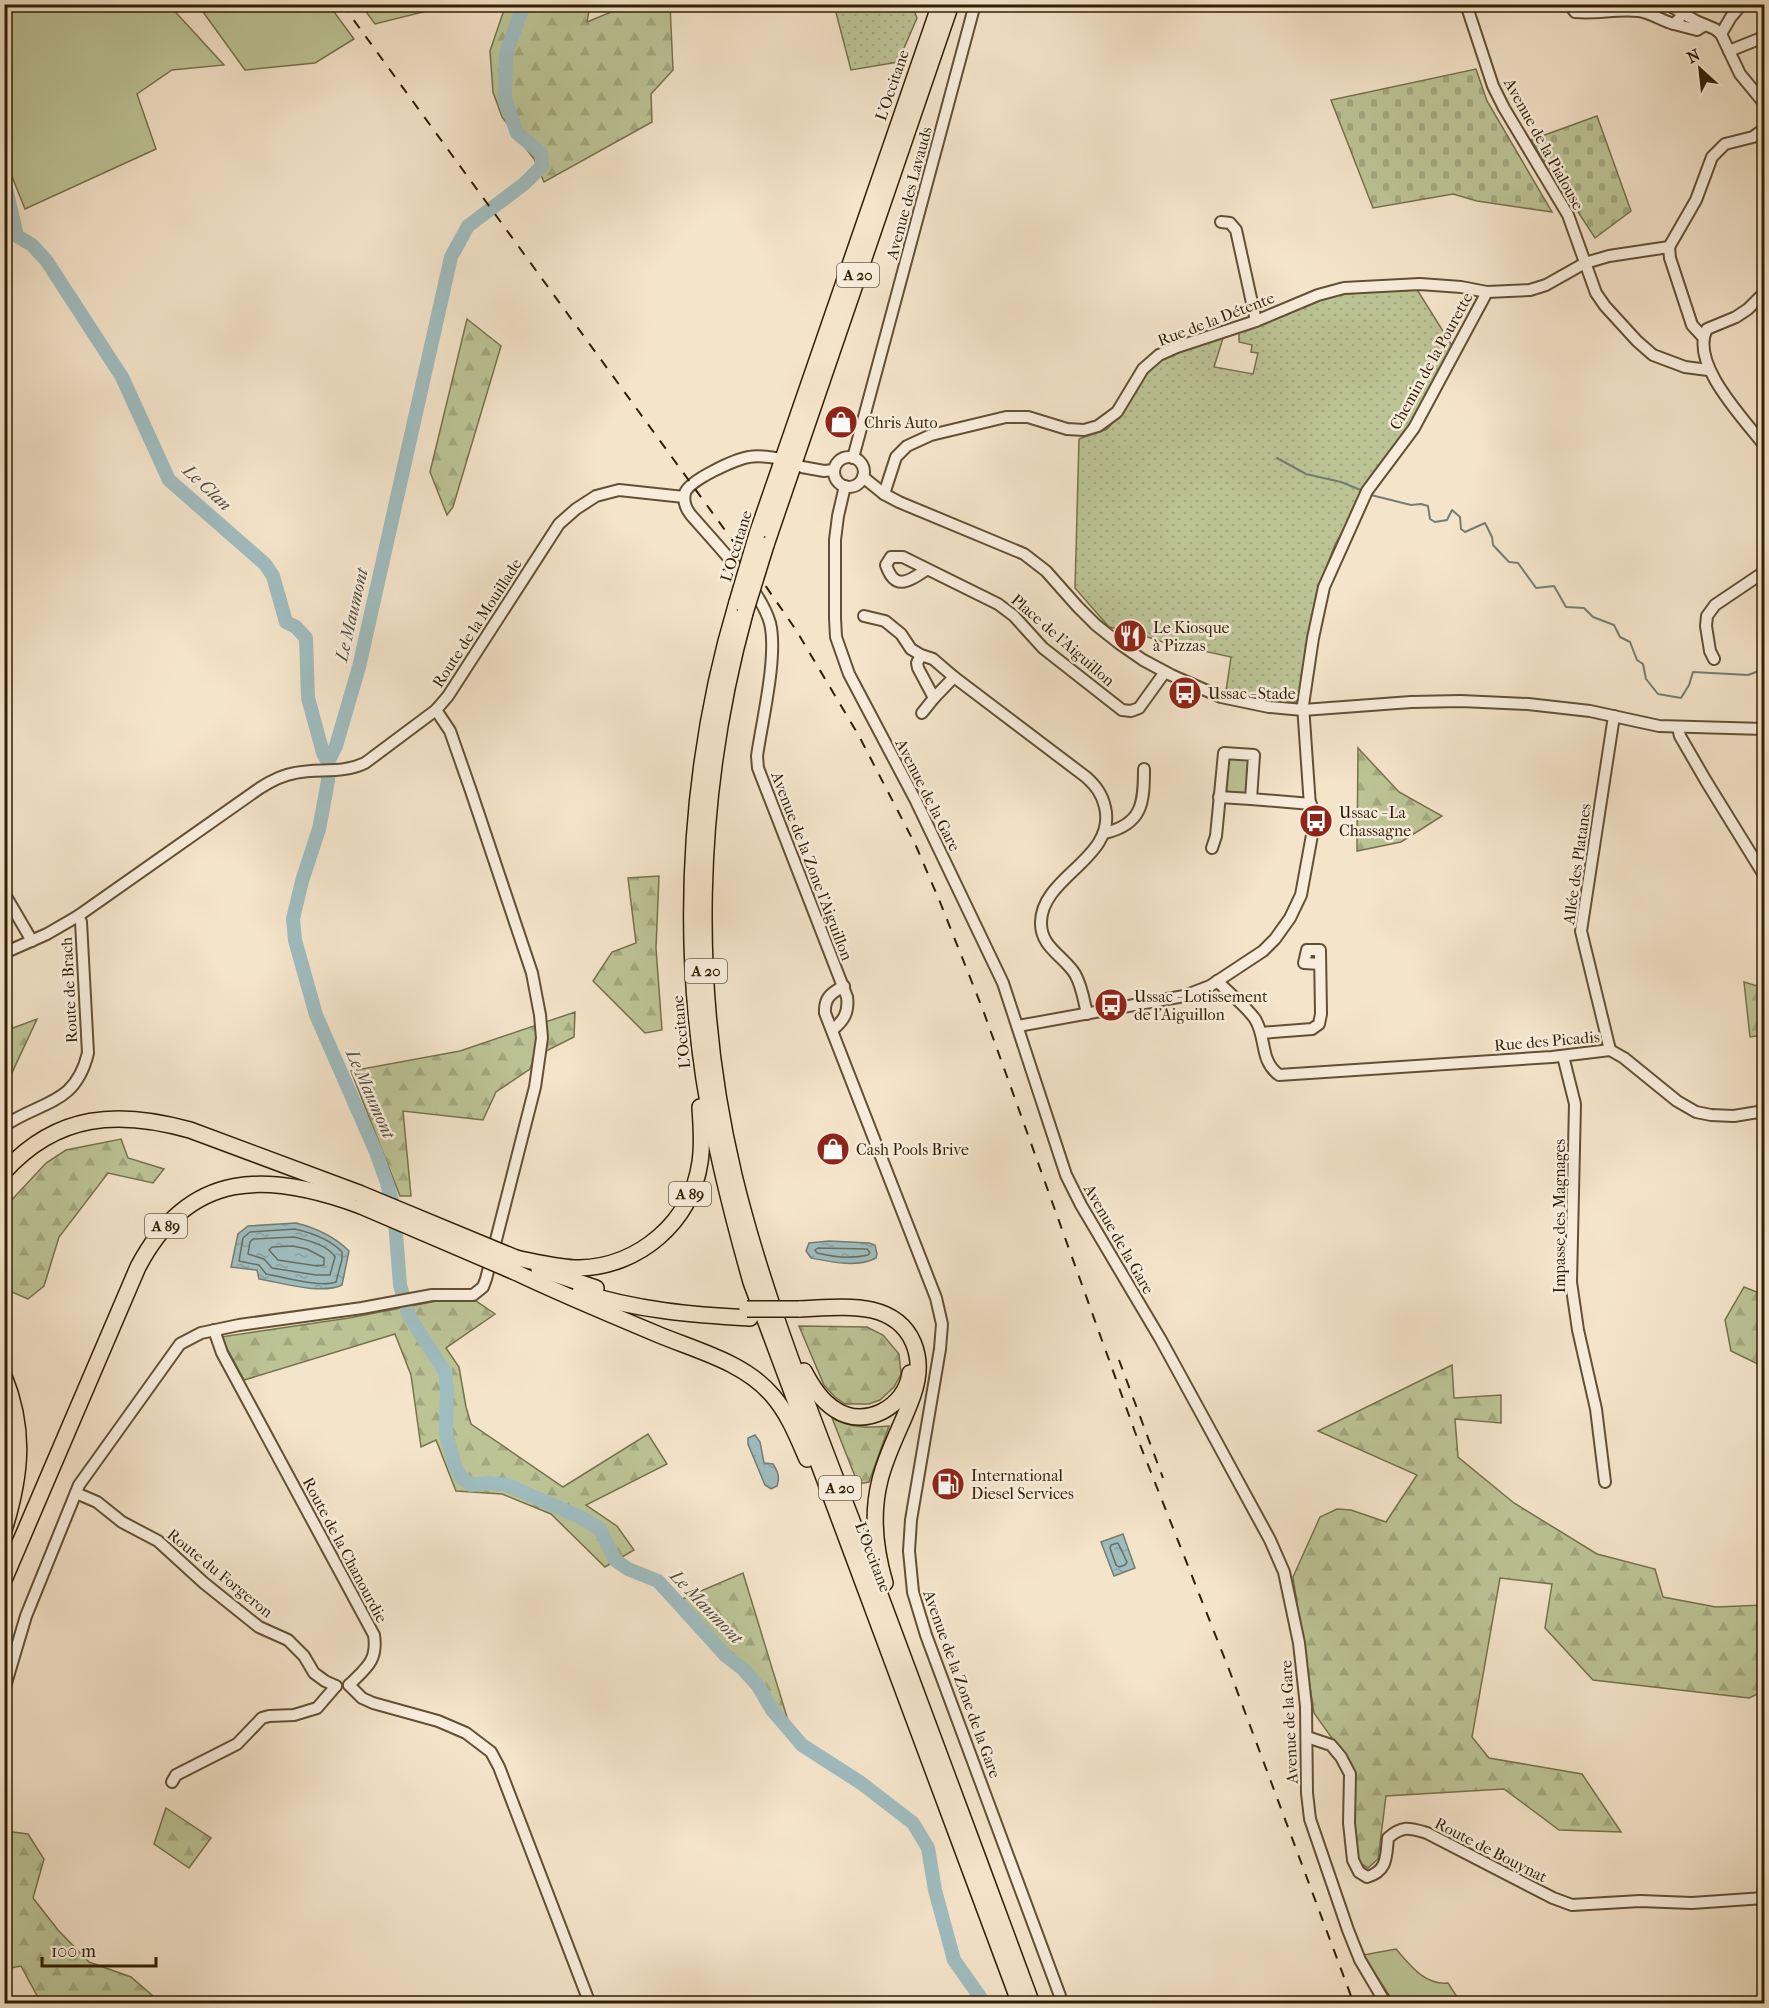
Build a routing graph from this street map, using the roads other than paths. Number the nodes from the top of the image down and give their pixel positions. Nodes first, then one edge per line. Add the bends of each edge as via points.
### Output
1 (940, 4) edge
2 (951, 4) edge
3 (975, 4) edge
4 (1466, 4) edge
5 (1569, 4) edge
6 (1668, 4) edge
7 (1742, 4) edge
8 (1683, 14) junction
9 (1674, 24) junction
10 (1706, 25) junction
11 (1721, 34) junction
12 (1764, 37) edge
13 (1730, 51) junction
14 (1764, 103) edge
15 (1764, 129) edge
16 (1221, 222) dead end
17 (1669, 247) junction
18 (1585, 263) junction
19 (1487, 292) junction
20 (1764, 293) edge
21 (1256, 321) junction
22 (1703, 337) junction
23 (1708, 370) junction
24 (1762, 439) edge
25 (777, 458) dead end
26 (853, 458) junction
27 (802, 467) dead end
28 (834, 470) junction
29 (863, 477) junction
30 (845, 486) junction
31 (884, 494) junction
32 (684, 497) junction
33 (761, 539) junction
34 (926, 570) dead end
35 (1764, 572) edge
36 (741, 607) junction
37 (864, 616) dead end
38 (921, 655) junction
39 (1714, 659) dead end
40 (1165, 672) junction
41 (954, 676) junction
42 (934, 698) junction
43 (436, 710) junction
44 (1303, 710) junction
45 (922, 713) dead end
46 (1614, 716) junction
47 (1678, 728) junction
48 (1764, 729) edge
49 (1144, 769) dead end
50 (1219, 796) junction
51 (1251, 799) junction
52 (1311, 804) junction
53 (1104, 833) junction
54 (1212, 848) dead end
55 (1764, 875) edge
56 (4, 893) edge
57 (78, 916) junction
58 (32, 941) junction
59 (4, 953) edge
60 (1320, 964) dead end
61 (1217, 981) junction
62 (844, 986) junction
63 (1087, 1014) junction
64 (1018, 1026) junction
65 (832, 1030) junction
66 (1261, 1033) junction
67 (698, 1035) junction
68 (1610, 1050) junction
69 (1563, 1056) junction
70 (1764, 1111) edge
71 (869, 1125) joint
72 (4, 1126) edge
73 (4, 1172) edge
74 (360, 1200) junction
75 (515, 1265) junction
76 (562, 1281) junction
77 (800, 1313) junction
78 (779, 1323) junction
79 (214, 1330) junction
80 (4, 1376) edge
81 (1605, 1482) dead end
82 (76, 1493) junction
83 (4, 1530) edge
84 (862, 1578) junction
85 (4, 1580) edge
86 (902, 1651) junction
87 (349, 1685) junction
88 (336, 1686) junction
89 (4, 1690) edge
90 (1307, 1737) junction
91 (172, 1782) dead end
92 (1764, 1898) edge
93 (590, 2004) edge
94 (1020, 2004) edge
95 (1032, 2004) edge
96 (1063, 2004) edge
97 (1386, 2004) edge

1 - 33 highway, L'Occitane / A 20
2 - 33 highway, L'Occitane / A 20
3 - 26 street, Avenue des Lavauds
4 - 18 street, Avenue de la Pialouse via 1493,86 1568,215
5 - 9 street via 1575,12 1641,11
6 - 8 street
7 - 11 street
8 - 9 street
8 - 10 street
9 - 10 street via 1697,30
10 - 11 street
11 - 13 street
12 - 13 street
13 - 14 street via 1740,74
15 - 17 street via 1725,144 1712,157 1696,200
16 - 21 street via 1236,230
17 - 18 street, Rue de la Détente
17 - 22 street via 1692,325
18 - 19 street, Rue de la Détente via 1530,290
18 - 23 street, Avenue de la Pialouse via 1600,300 1653,355 1695,370
19 - 21 street, Rue de la Détente via 1419,284 1344,288
19 - 44 street, Chemin de la Pourette via 1414,428 1367,491 1324,587
20 - 22 street via 1748,309 1715,324
21 - 31 street, Rue de la Détente via 1159,355 1143,369 1117,412 1098,426 1067,429 1013,416 931,435 907,446 896,457
22 - 23 street
23 - 24 street
25 - 32 street via 752,456 733,462 696,482
26 - 28 street via 840,460
26 - 29 street via 863,467
27 - 28 street
28 - 30 street via 837,481
29 - 30 street via 858,484
29 - 31 street
30 - 64 street, Avenue de la Gare via 835,540 836,637 849,674 916,801 998,972
31 - 40 street via 1024,554 1046,571 1096,625
32 - 43 street, Route de la Mouillade via 619,490 596,496 576,508 559,524
32 - 62 street, Avenue de la Zone l'Aiguillon via 687,509 746,581 767,616 772,656 758,768
33 - 36 highway, L'Occitane / A 20, bridge
34 - 40 street, Place de l'Aiguillon via 998,604 1043,648 1122,710 1139,708
35 - 39 street via 1715,605 1707,616
36 - 67 highway, L'Occitane / A 20 via 718,671 698,795 692,940
36 - 78 highway, L'Occitane / A 20 via 712,769 704,886 706,979 715,1071 734,1173
37 - 38 street via 881,618 901,634 911,650
38 - 41 street via 933,659
38 - 42 street via 918,668
40 - 44 street via 1221,697
41 - 42 street
41 - 53 street via 1096,786 1107,817
42 - 45 street
43 - 57 street, Route de la Mouillade via 354,768 293,773 275,779
43 - 79 street via 450,731 532,973 542,1038 535,1087 509,1197 483,1287 473,1295 419,1297
44 - 46 street via 1461,701 1561,706
44 - 52 street, Chemin de la Pourette
46 - 47 street
46 - 68 street, Allée des Platanes via 1581,932
47 - 48 street
47 - 55 street
49 - 53 street via 1140,810 1134,821
50 - 51 street
50 - 51 street via 1224,753 1254,755
50 - 54 street
51 - 52 street
52 - 61 street, Chemin de la Pourette via 1312,835 1301,895 1290,918 1263,951
53 - 63 street via 1048,898 1040,923 1047,945 1075,974
56 - 58 street
57 - 58 street, Route de la Mouillade
57 - 72 street, Route de Brach via 88,1053 84,1069 63,1096
58 - 59 street, Route de la Mouillade
60 - 66 street via 1319,1024 1312,1029
61 - 63 street, Chemin de la Pourette via 1184,996
61 - 66 street via 1254,1019
62 - 65 street, Avenue de la Zone l'Aiguillon via 847,1011 843,1021
62 - 65 street, Avenue de la Zone l'Aiguillon via 831,993 824,1006
63 - 64 street, Chemin de la Pourette
64 - 90 street, Avenue de la Gare via 1066,1175 1203,1416 1284,1572 1299,1643
65 - 71 street, Avenue de la Zone l'Aiguillon
66 - 69 street, Rue des Picadis via 1270,1069 1280,1075
67 - 76 highway, A 89 via 701,1150 698,1174 683,1209 649,1246
67 - 84 highway, L'Occitane / A 20 via 713,1133 751,1282
68 - 69 street, Rue des Picadis
68 - 70 street, Rue des Picadis via 1696,1112 1734,1116
69 - 81 street, Impasse des Magnages via 1575,1104 1571,1289 1596,1409
71 - 96 street, Avenue de la Zone de la Gare via 936,1298 942,1324 910,1520 912,1592
73 - 74 highway, A 89 via 38,1141 68,1127 130,1118 190,1130
74 - 75 highway, A 89, bridge
74 - 85 highway, A 89 via 296,1187 261,1184 227,1188 186,1208 164,1228 143,1257
75 - 76 highway
75 - 76 highway
76 - 77 highway via 617,1302 670,1311
76 - 84 highway via 748,1374 764,1387 789,1419
77 - 78 highway via 876,1320 896,1332 910,1361 909,1378 895,1403 867,1417 834,1410 806,1375
77 - 86 highway via 844,1308 873,1311 897,1322 915,1345 919,1362 917,1381 880,1478 875,1510 876,1543
78 - 86 highway, L'Occitane / A 20
79 - 82 street via 180,1344
79 - 87 street, Route de la Chanourdie via 222,1353 374,1635 376,1649 371,1662
80 - 83 highway via 16,1412 20,1449
82 - 88 street, Route du Forgeron via 158,1540 260,1627 288,1640 314,1673
82 - 89 street via 26,1616
84 - 94 highway, L'Occitane / A 20
86 - 95 highway, L'Occitane / A 20
87 - 88 street
87 - 93 street via 374,1703 466,1733 491,1752
88 - 91 street via 318,1708 294,1716 262,1719 237,1744 176,1775
90 - 92 street, Route de Bouynat via 1331,1745 1350,1774 1353,1860 1367,1877 1377,1874 1385,1863 1389,1838 1408,1828 1427,1833 1572,1905
90 - 97 street, Avenue de la Gare via 1310,1819 1360,1960

